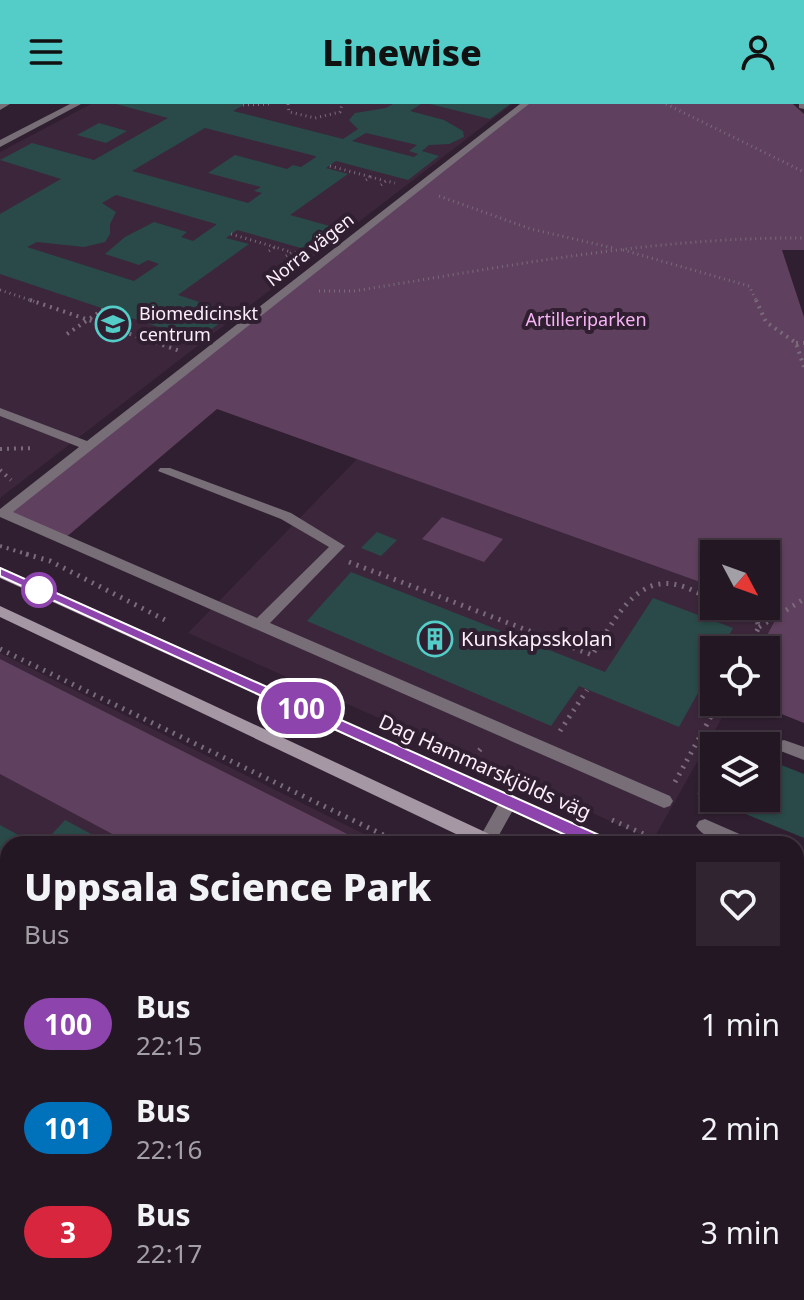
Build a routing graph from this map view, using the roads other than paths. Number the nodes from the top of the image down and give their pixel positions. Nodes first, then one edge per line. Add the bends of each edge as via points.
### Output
1 (6, 104) edge
2 (77, 104) edge
3 (525, 104) edge
4 (0, 107) edge
5 (0, 144) edge
6 (0, 412) edge
7 (88, 446) junction
8 (165, 471) dead end
9 (0, 572) edge
10 (0, 611) edge
11 (261, 623) junction
12 (784, 746) dead end
13 (804, 754) edge
14 (509, 801) junction
15 (664, 801) road end
16 (705, 826) dead end
17 (474, 836) edge
18 (492, 836) edge
19 (585, 836) edge
20 (727, 836) edge

1 - 4 street
2 - 5 street
3 - 7 street, Norra vägen
6 - 7 street
7 - 11 street, Norra vägen via 3,513
8 - 11 street via 286,516 338,546
9 - 14 main road, Dag Hammarskjölds väg
10 - 17 main road
11 - 15 street
12 - 13 street
14 - 18 street
14 - 19 main road, Dag Hammarskjölds väg
16 - 20 street

